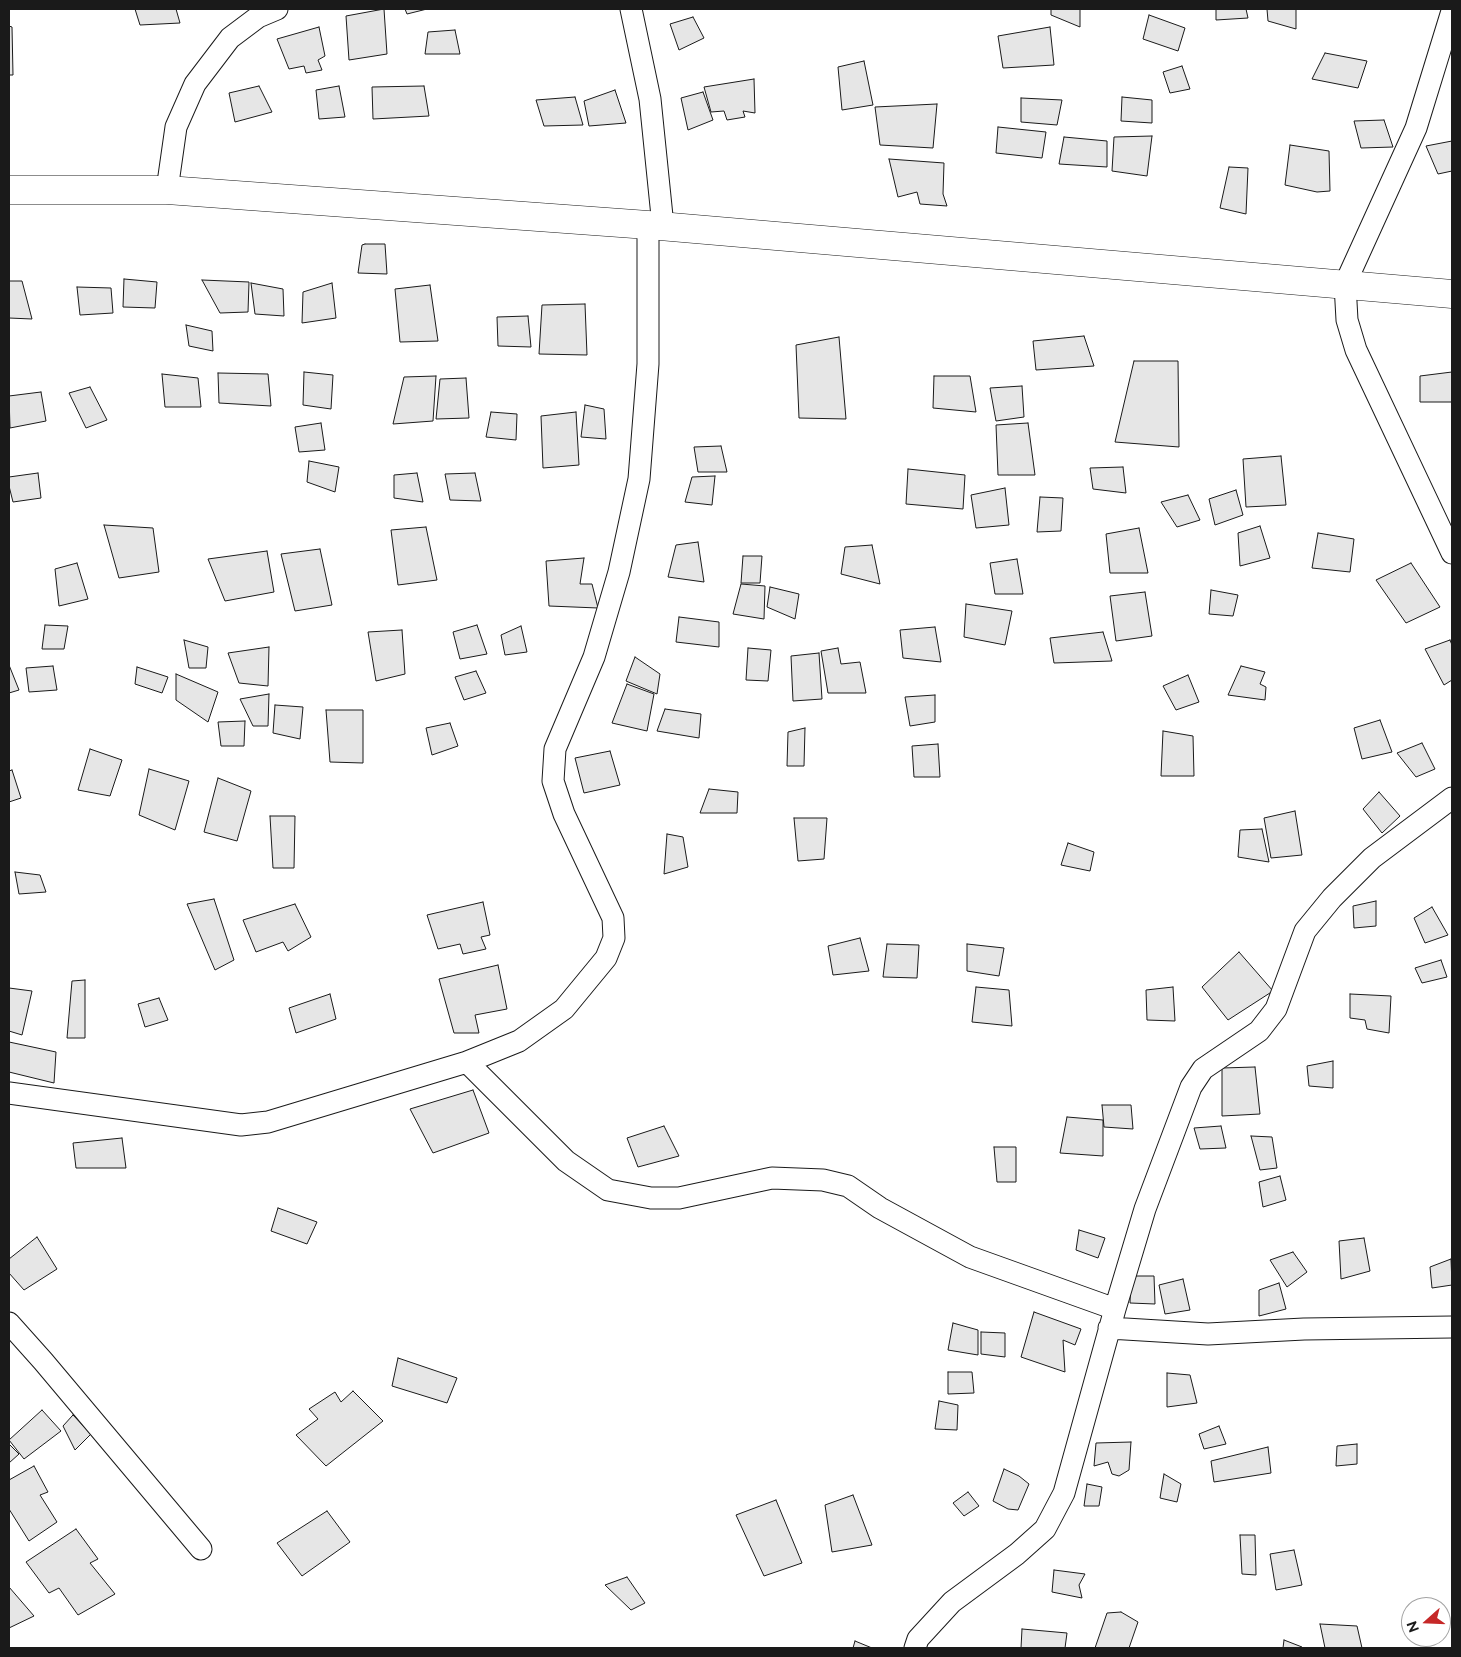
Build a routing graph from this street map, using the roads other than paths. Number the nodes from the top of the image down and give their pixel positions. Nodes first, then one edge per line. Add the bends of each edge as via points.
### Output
1 (278, 9) edge
2 (631, 9) edge
3 (1452, 11) edge
4 (9, 190) edge
5 (168, 190) junction
6 (656, 226) junction
7 (1345, 284) junction
8 (1452, 294) edge
9 (1452, 553) edge
10 (1452, 798) edge
11 (467, 1062) junction
12 (9, 1093) edge
13 (1112, 1318) junction
14 (9, 1323) edge
15 (1452, 1327) edge
16 (201, 1549) dead end
17 (914, 1648) edge

1 - 5 street via 258,17 230,38 195,84 176,127
2 - 6 street via 650,99
3 - 7 street via 1416,128
4 - 5 main road
5 - 6 main road
6 - 7 main road
6 - 11 street via 639,479 619,572 594,657 556,749 554,781 564,814 613,918 614,938 606,958 564,1009 519,1040
7 - 8 main road
7 - 9 street via 1347,320 1356,350
10 - 13 street via 1372,858 1332,898 1305,931 1276,1009 1259,1031 1203,1069 1191,1088 1145,1209
11 - 12 street via 286,1117 241,1125
11 - 13 street via 566,1161 608,1190 650,1198 679,1198 772,1178 823,1180 848,1186 880,1208 970,1257
13 - 15 street via 1208,1334
13 - 17 street via 1064,1493 1046,1529 952,1602 918,1639
14 - 16 street

